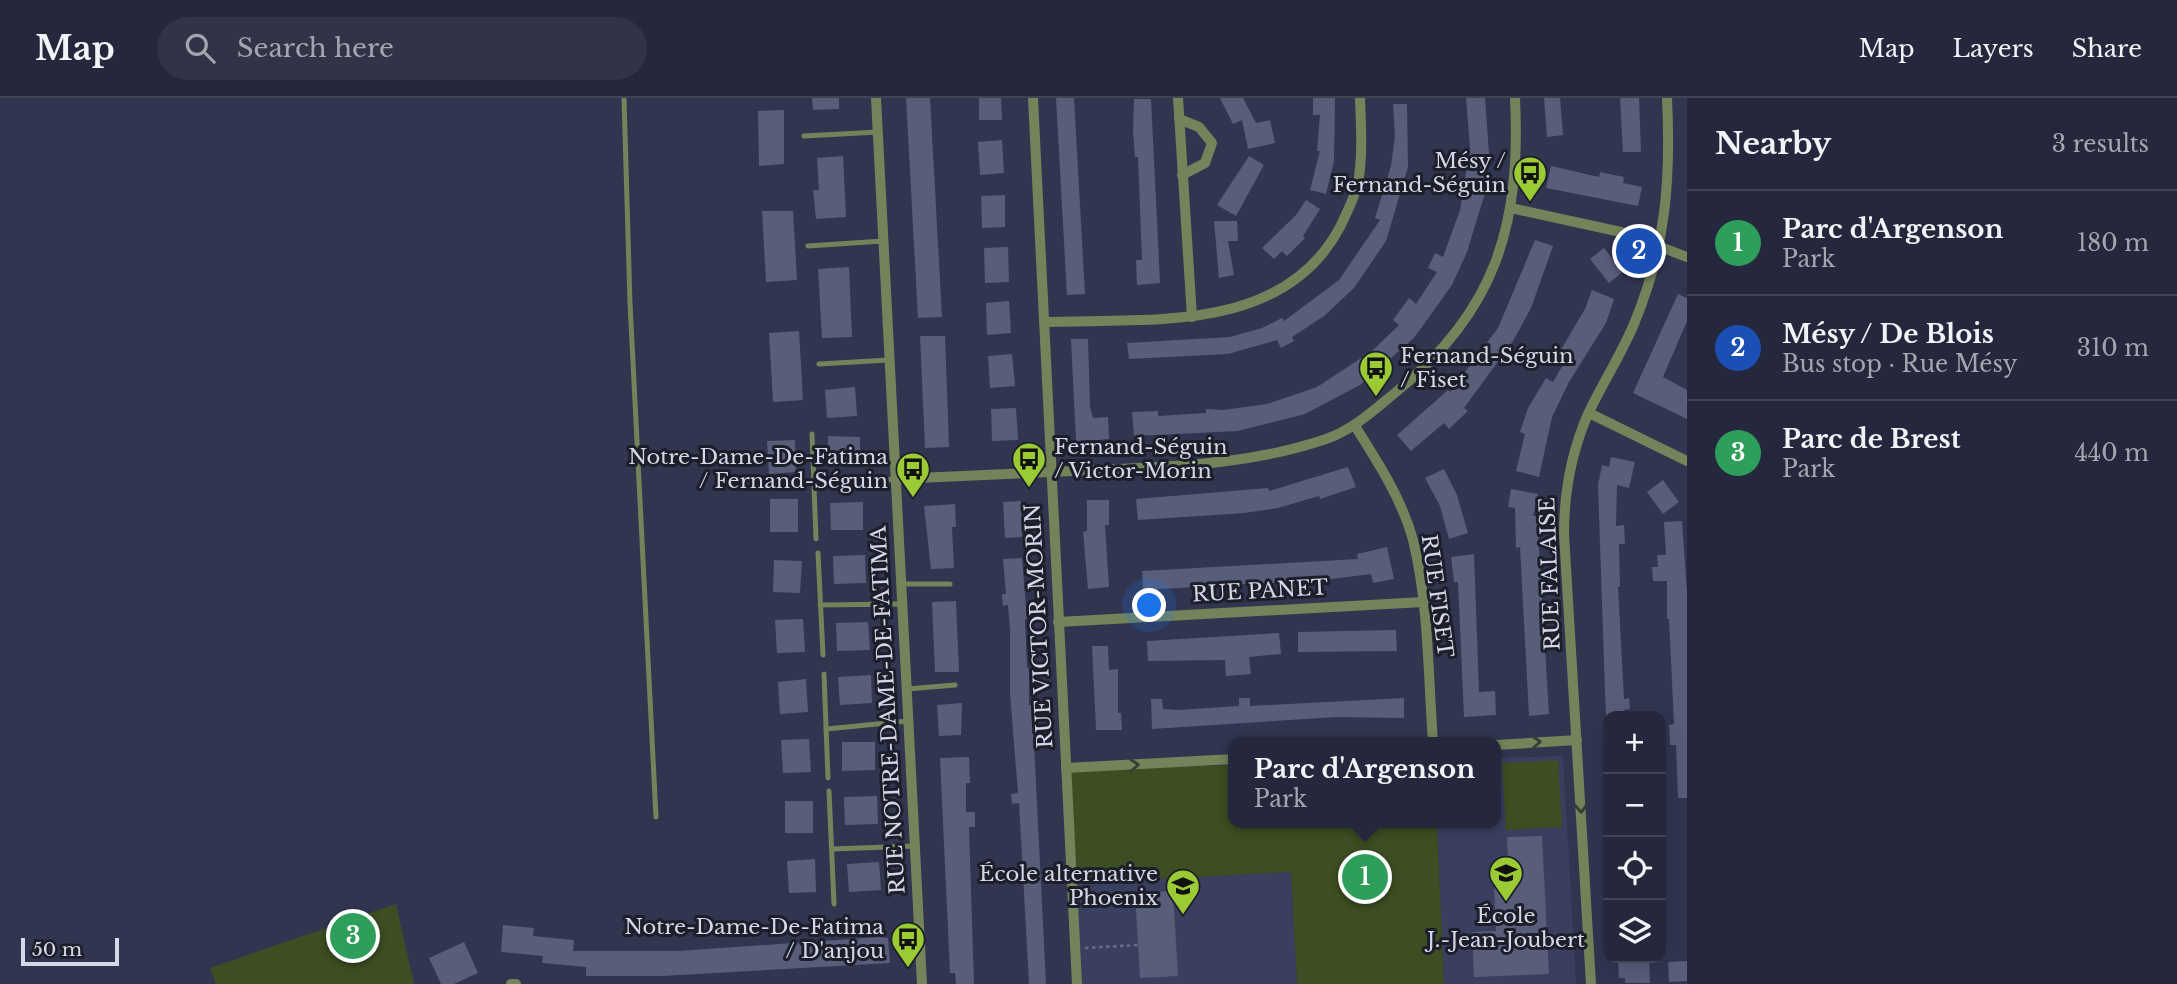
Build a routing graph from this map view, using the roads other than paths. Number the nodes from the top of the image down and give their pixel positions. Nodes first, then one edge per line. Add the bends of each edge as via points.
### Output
1 (624, 98) edge
2 (876, 98) edge
3 (1033, 98) edge
4 (1178, 98) edge
5 (1360, 98) edge
6 (1515, 98) edge
7 (1667, 98) edge
8 (1179, 119) junction
9 (878, 132) junction
10 (804, 135) dead end
11 (1182, 174) junction
12 (1511, 208) junction
13 (883, 242) junction
14 (808, 246) dead end
15 (1658, 246) junction
16 (1687, 257) edge
17 (1192, 317) junction
18 (1044, 322) junction
19 (890, 360) junction
20 (819, 364) dead end
21 (1589, 412) junction
22 (1356, 426) junction
23 (812, 434) dead end
24 (1687, 461) edge
25 (1051, 473) junction
26 (896, 479) junction
27 (815, 487) junction
28 (816, 539) dead end
29 (818, 553) dead end
30 (901, 584) junction
31 (950, 584) dead end
32 (1423, 601) junction
33 (820, 604) junction
34 (902, 604) junction
35 (1058, 622) junction
36 (823, 655) dead end
37 (824, 674) dead end
38 (955, 685) dead end
39 (907, 689) junction
40 (908, 721) junction
41 (826, 729) junction
42 (1433, 737) edge
43 (1577, 740) junction
44 (1501, 745) edge
45 (1228, 759) edge
46 (1066, 768) junction
47 (828, 778) dead end
48 (829, 791) dead end
49 (656, 817) dead end
50 (915, 846) junction
51 (832, 849) junction
52 (834, 904) dead end
53 (922, 984) edge
54 (1077, 984) edge
55 (1591, 984) edge

1 - 49 lane
2 - 9 street, RUE NOTRE-DAME-DE-FATIMA
3 - 18 street, RUE VICTOR-MORIN
4 - 8 street
5 - 17 street via 1357,184 1330,246 1300,277 1271,296 1238,309
6 - 12 street via 1517,164
7 - 15 street, RUE FALAISE via 1669,186
8 - 11 street
8 - 11 street via 1199,127 1212,143 1205,163
9 - 10 lane
9 - 13 street, RUE NOTRE-DAME-DE-FATIMA
11 - 17 street
12 - 15 street via 1621,232
12 - 22 street via 1486,285 1466,323 1432,363
13 - 14 lane
13 - 19 street, RUE NOTRE-DAME-DE-FATIMA
15 - 16 street
15 - 21 street, RUE FALAISE via 1634,324
17 - 18 street
18 - 25 street, RUE VICTOR-MORIN
19 - 20 lane
19 - 26 street, RUE NOTRE-DAME-DE-FATIMA
21 - 24 street
21 - 43 street, RUE FALAISE via 1569,472 1564,519
22 - 25 street via 1279,452 1204,465
22 - 32 street, RUE FISET via 1390,484 1413,539
23 - 27 lane
25 - 26 street
25 - 35 street, RUE VICTOR-MORIN
26 - 27 lane
26 - 30 street, RUE NOTRE-DAME-DE-FATIMA
27 - 28 lane
29 - 33 lane
30 - 31 lane
30 - 34 street, RUE NOTRE-DAME-DE-FATIMA
32 - 35 street, RUE PANET
32 - 42 street, RUE FISET
33 - 34 lane
33 - 36 lane
34 - 39 street, RUE NOTRE-DAME-DE-FATIMA
35 - 46 street, RUE VICTOR-MORIN
37 - 41 lane
38 - 39 lane
39 - 40 street, RUE NOTRE-DAME-DE-FATIMA
40 - 41 lane
40 - 50 street, RUE NOTRE-DAME-DE-FATIMA
41 - 47 lane
44 -> 43 street
43 -> 55 street, RUE FALAISE
46 -> 45 street
46 - 54 street, RUE VICTOR-MORIN
48 - 51 lane
50 - 51 lane
50 - 53 street, RUE NOTRE-DAME-DE-FATIMA
51 - 52 lane

